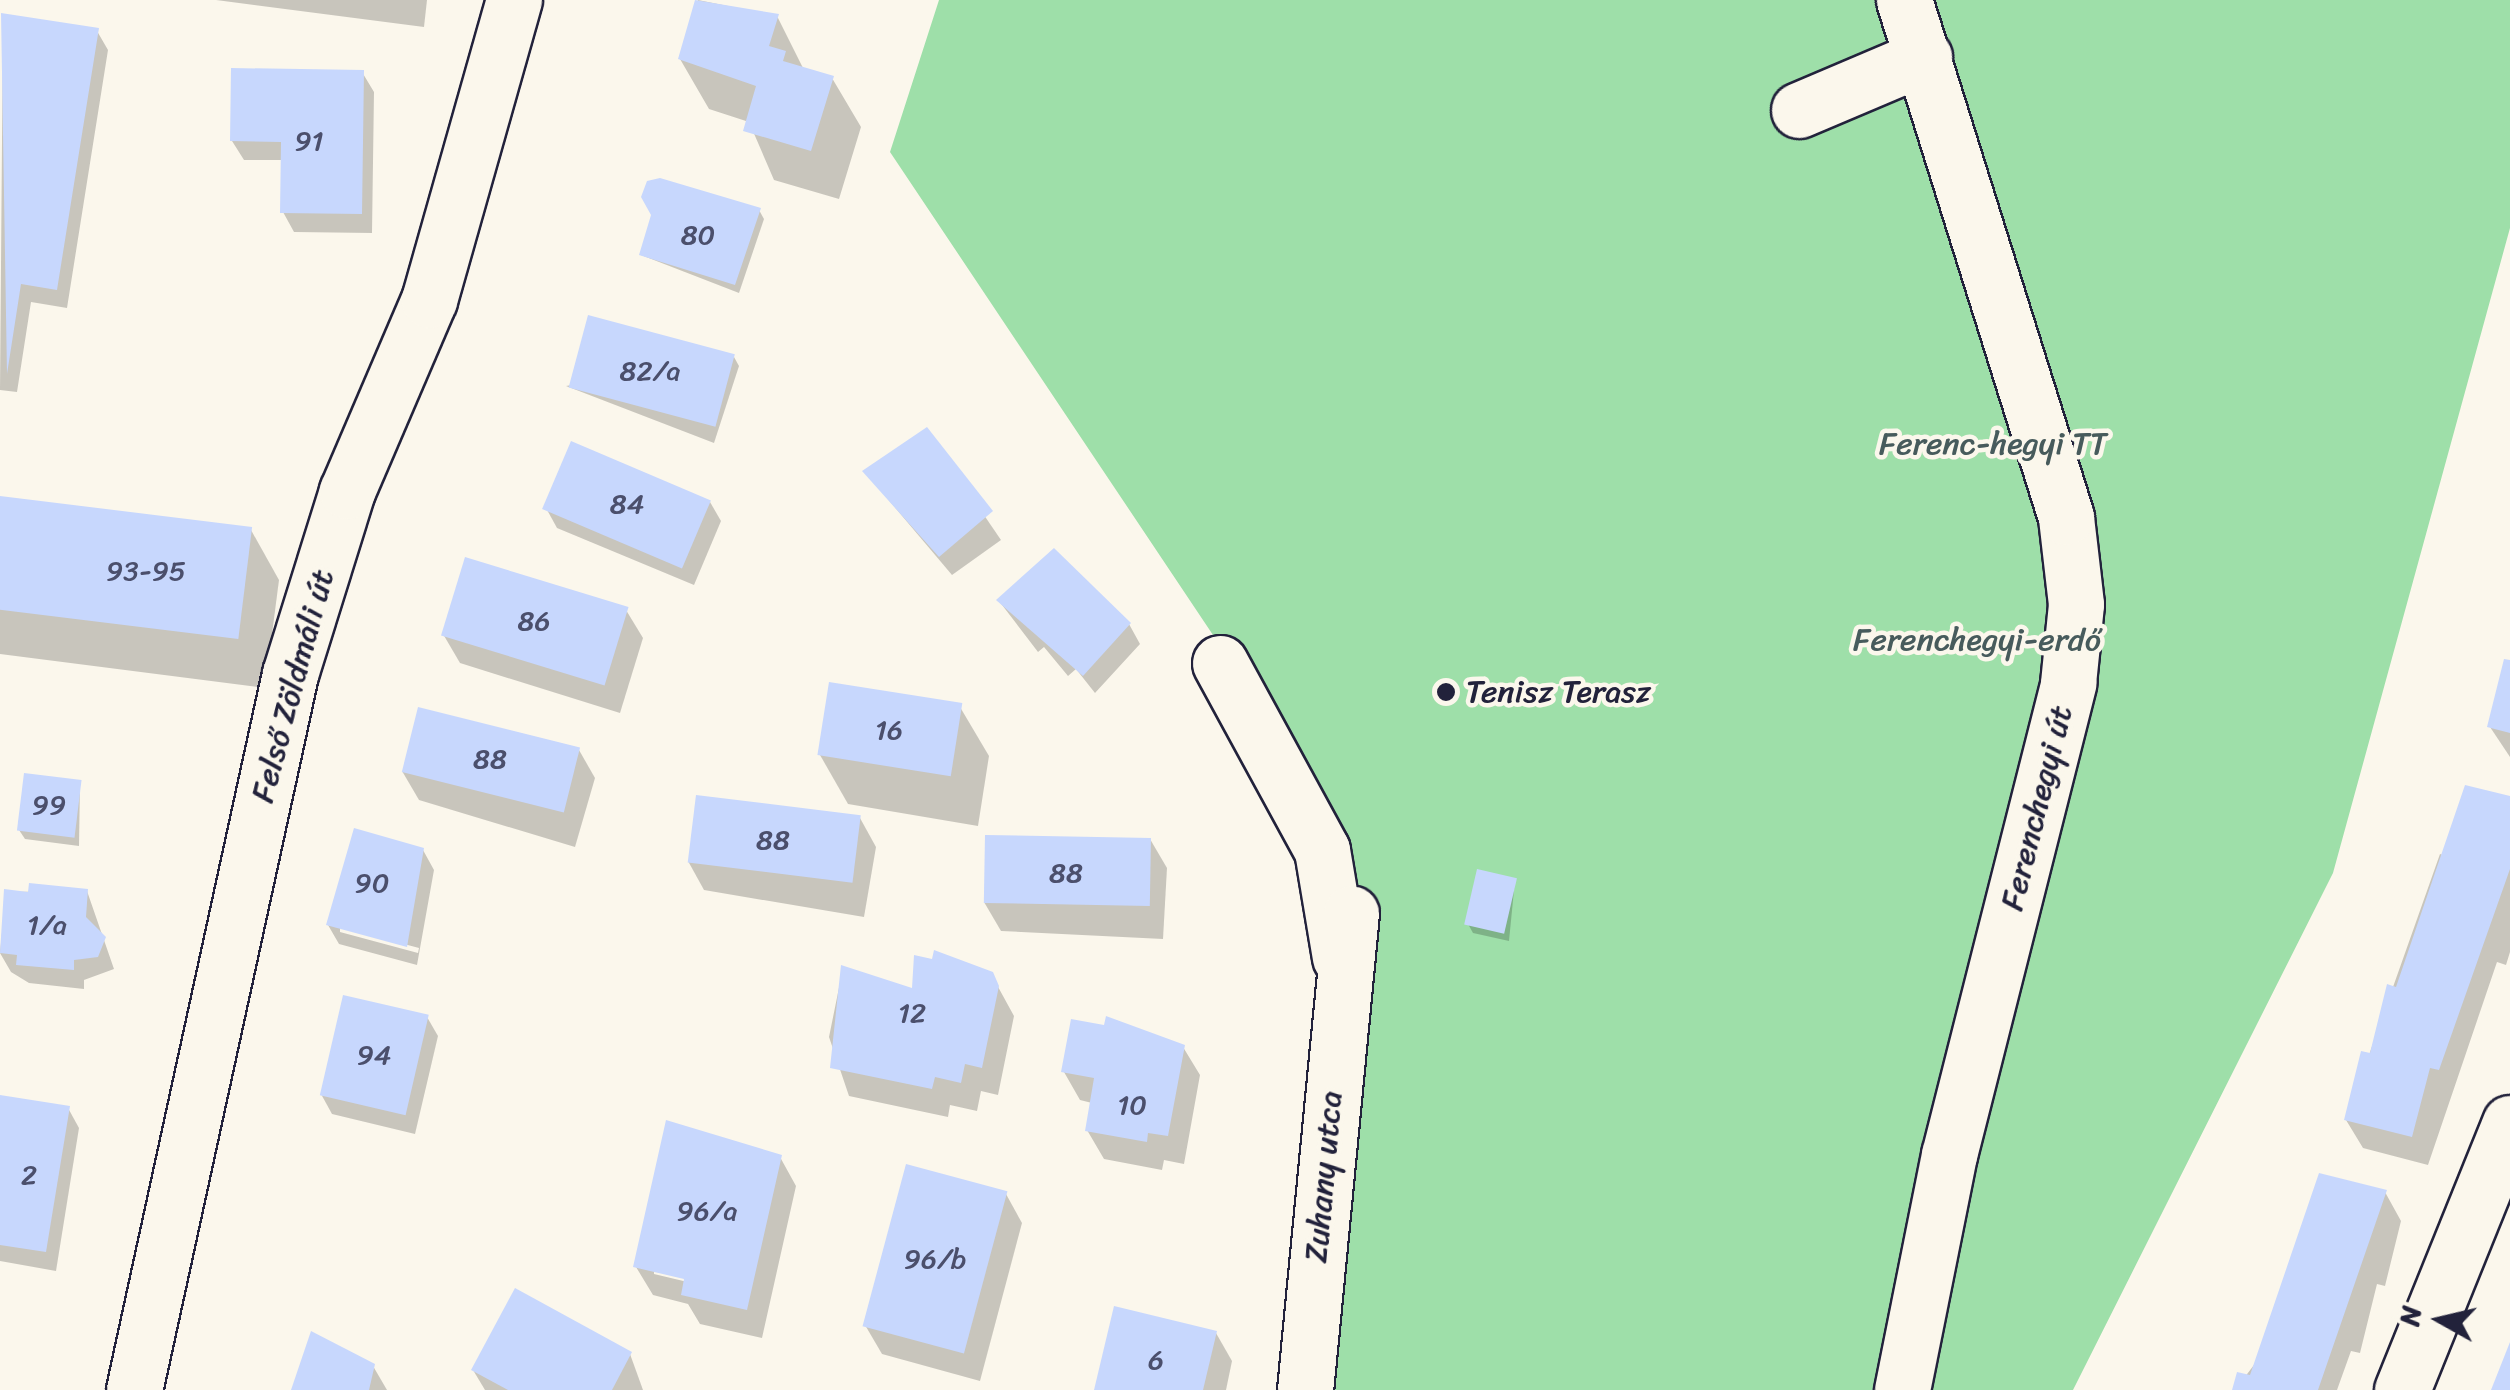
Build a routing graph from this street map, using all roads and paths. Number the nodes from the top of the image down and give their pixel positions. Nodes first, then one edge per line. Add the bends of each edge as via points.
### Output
1 (514, 0) edge
2 (1904, 0) edge
3 (1924, 57) junction
4 (1799, 110) dead end
5 (1220, 663) dead end
6 (2510, 1123) edge
7 (134, 1390) edge
8 (1305, 1390) edge
9 (1902, 1390) edge
10 (2402, 1390) edge

1 - 7 street, Felső Zöldmáli út via 430,300 347,491 290,674
2 - 3 street, Ferenchegyi út
3 - 4 street
3 - 9 street, Ferenchegyi út via 2066,517 2076,604 2068,682 1949,1154
5 - 8 street, Zuhany utca via 1322,850 1346,939
6 - 10 street

